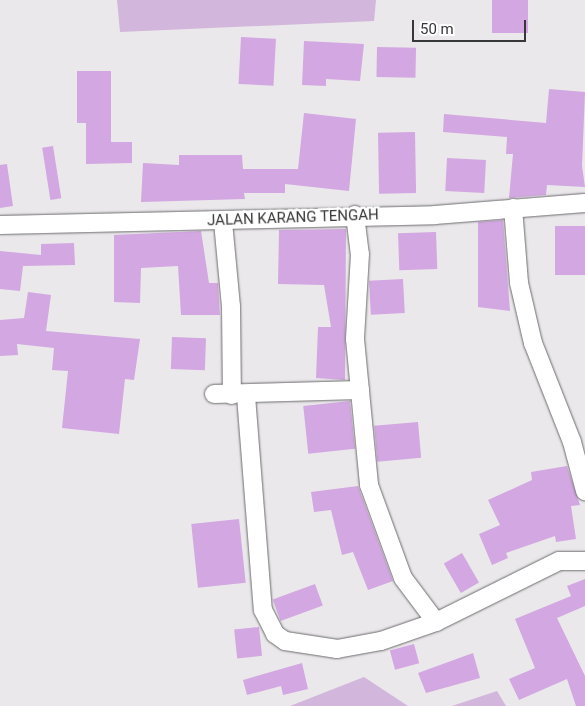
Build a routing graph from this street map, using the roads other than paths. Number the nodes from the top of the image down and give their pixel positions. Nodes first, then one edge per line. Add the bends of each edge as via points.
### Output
1 (585, 204) edge
2 (512, 208) junction
3 (355, 215) junction
4 (223, 222) junction
5 (0, 225) edge
6 (360, 390) junction
7 (214, 394) dead end
8 (239, 395) junction
9 (585, 491) edge
10 (585, 561) edge
11 (436, 622) junction

1 - 2 street, JALAN KARANG TENGAH
2 - 3 street, JALAN KARANG TENGAH
2 - 9 street via 519,282 533,343 572,442
3 - 4 street, JALAN KARANG TENGAH
3 - 6 street via 360,254 355,326
4 - 5 street, JALAN KARANG TENGAH
4 - 8 street
6 - 8 street
6 - 11 street via 362,444 375,510 403,578
7 - 8 street
8 - 11 street via 265,619 275,634 299,646 337,649 381,642
10 - 11 street via 559,561

